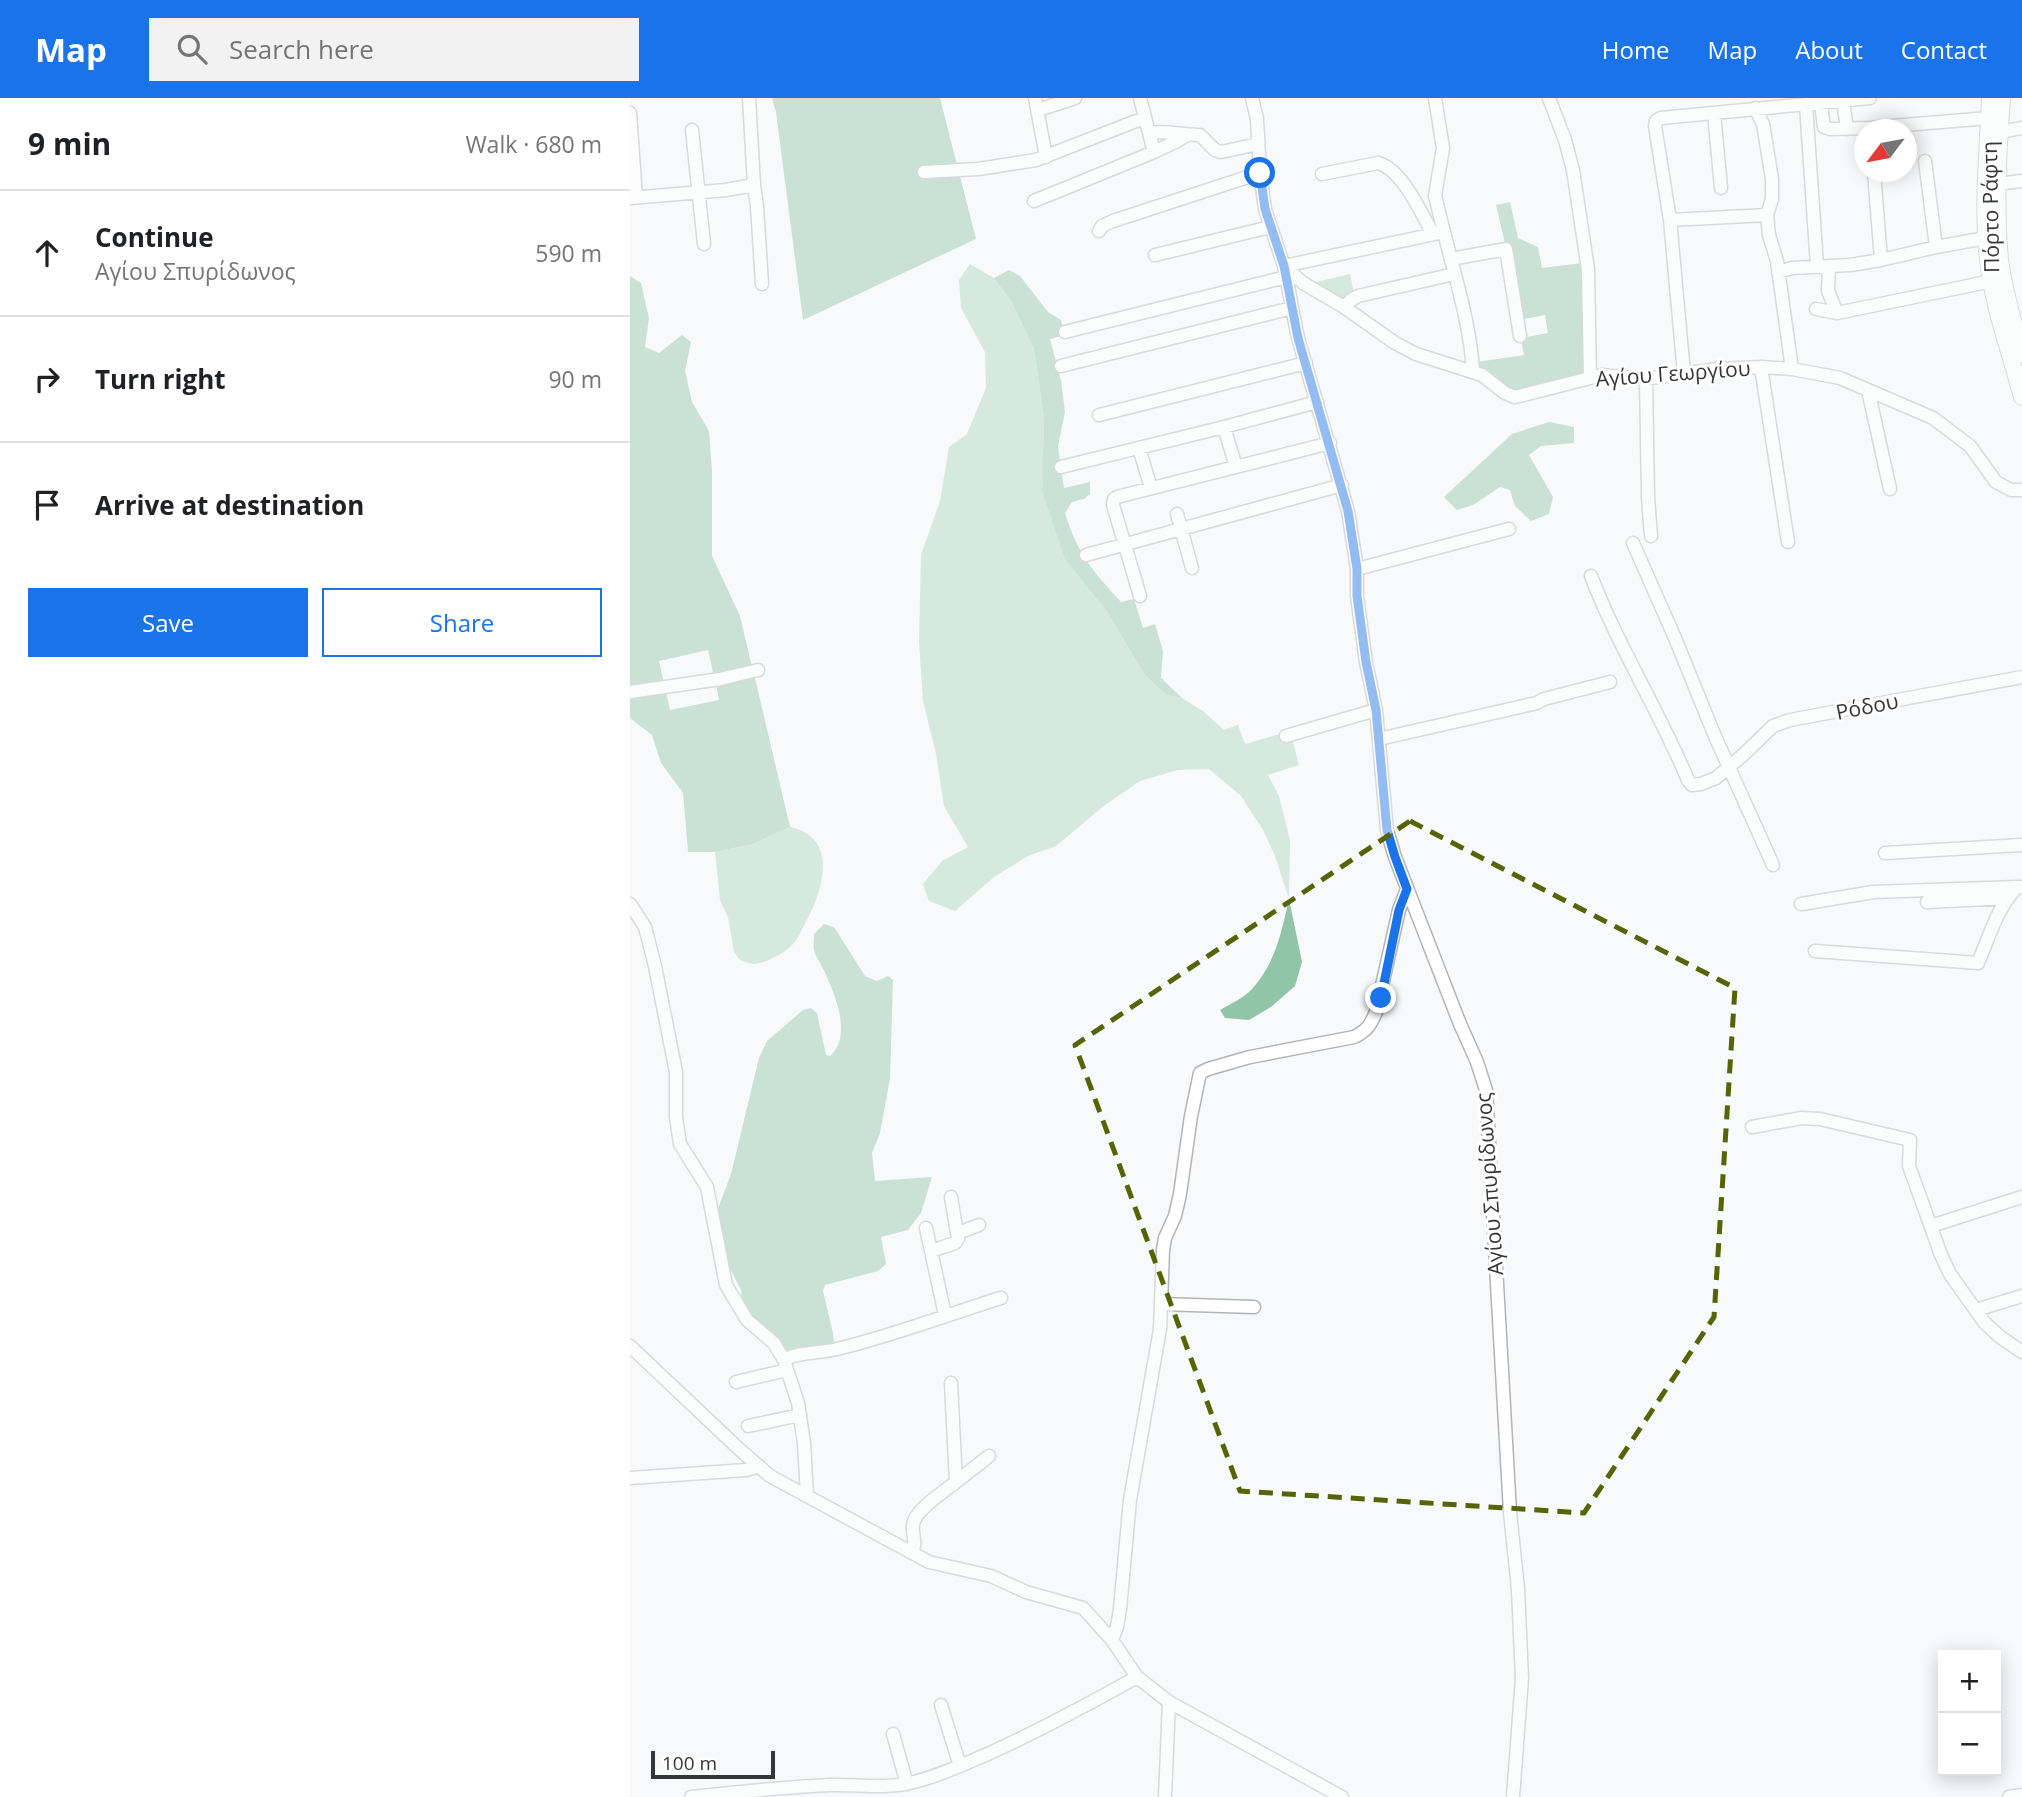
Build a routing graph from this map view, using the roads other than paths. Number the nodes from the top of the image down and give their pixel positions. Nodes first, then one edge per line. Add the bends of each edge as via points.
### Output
1 (749, 98) edge
2 (1075, 98) edge
3 (1140, 98) edge
4 (1252, 98) edge
5 (1435, 98) edge
6 (1549, 98) edge
7 (1870, 98) edge
8 (1990, 98) edge
9 (2002, 98) edge
10 (1843, 101) junction
11 (1036, 104) edge
12 (1821, 104) junction
13 (1806, 105) junction
14 (1755, 108) junction
15 (630, 113) edge
16 (1714, 113) junction
17 (1144, 118) junction
18 (1989, 118) junction
19 (1917, 125) edge
20 (2022, 128) edge
21 (1847, 129) junction
22 (1854, 129) edge
23 (692, 131) dead end
24 (2000, 132) junction
25 (1149, 133) junction
26 (1186, 135) junction
27 (1258, 144) junction
28 (1154, 152) junction
29 (1046, 158) junction
30 (1925, 161) dead end
31 (924, 172) dead end
32 (1260, 173) junction
33 (1321, 174) dead end
34 (2022, 181) edge
35 (1875, 182) edge
36 (1998, 184) junction
37 (754, 185) junction
38 (1721, 188) dead end
39 (698, 192) junction
40 (633, 198) edge
41 (1034, 201) dead end
42 (1767, 215) junction
43 (1670, 220) junction
44 (1270, 227) junction
45 (1099, 231) dead end
46 (1438, 233) junction
47 (1986, 238) junction
48 (704, 244) dead end
49 (1936, 247) junction
50 (1155, 255) dead end
51 (1451, 259) junction
52 (1881, 260) junction
53 (1823, 266) junction
54 (1778, 272) junction
55 (1454, 274) junction
56 (1286, 276) junction
57 (1992, 281) junction
58 (1303, 283) junction
59 (762, 284) dead end
60 (1344, 307) junction
61 (1292, 308) junction
62 (1816, 309) dead end
63 (1837, 313) junction
64 (1065, 331) dead end
65 (1520, 336) dead end
66 (2022, 354) edge
67 (1306, 363) junction
68 (1061, 366) dead end
69 (1761, 367) junction
70 (1792, 369) junction
71 (1472, 370) junction
72 (1684, 374) junction
73 (1590, 377) junction
74 (1646, 378) junction
75 (1868, 390) junction
76 (2022, 397) edge
77 (1317, 402) junction
78 (1099, 415) dead end
79 (1224, 427) junction
80 (1329, 443) junction
81 (1139, 448) junction
82 (1061, 467) dead end
83 (1236, 467) junction
84 (1342, 485) junction
85 (1151, 488) junction
86 (1890, 489) dead end
87 (2022, 490) edge
88 (1177, 514) dead end
89 (1180, 528) junction
90 (1509, 529) dead end
91 (1651, 536) dead end
92 (1788, 542) dead end
93 (1125, 543) junction
94 (1633, 543) dead end
95 (1086, 555) dead end
96 (1192, 568) dead end
97 (1357, 569) junction
98 (1591, 576) dead end
99 (1140, 596) dead end
100 (758, 670) dead end
101 (2022, 677) edge
102 (1610, 682) dead end
103 (630, 692) edge
104 (1376, 710) junction
105 (1286, 736) dead end
106 (1379, 739) junction
107 (1728, 768) junction
108 (2022, 845) edge
109 (1885, 853) dead end
110 (1773, 865) dead end
111 (2019, 887) edge
112 (1407, 889) junction
113 (2007, 898) junction
114 (1927, 902) dead end
115 (630, 904) edge
116 (1801, 904) dead end
117 (1815, 951) dead end
118 (1752, 1127) dead end
119 (2022, 1197) edge
120 (951, 1198) dead end
121 (979, 1225) dead end
122 (1931, 1226) junction
123 (926, 1228) dead end
124 (958, 1233) junction
125 (932, 1251) junction
126 (2022, 1296) edge
127 (1001, 1298) dead end
128 (1161, 1304) junction
129 (1254, 1307) dead end
130 (1976, 1310) junction
131 (945, 1315) junction
132 (630, 1346) edge
133 (2022, 1352) edge
134 (786, 1365) junction
135 (736, 1382) dead end
136 (951, 1383) dead end
137 (800, 1415) junction
138 (748, 1426) dead end
139 (989, 1456) dead end
140 (759, 1466) junction
141 (630, 1478) edge
142 (956, 1482) junction
143 (807, 1496) junction
144 (912, 1553) junction
145 (1112, 1640) junction
146 (1138, 1677) junction
147 (1169, 1702) junction
148 (941, 1705) dead end
149 (893, 1734) dead end
150 (960, 1766) junction
151 (907, 1784) junction
152 (2022, 1795) edge
153 (691, 1797) edge
154 (1165, 1797) edge
155 (1342, 1797) edge
156 (1513, 1797) edge
157 (2009, 1797) edge

1 - 37 street
2 - 11 street
3 - 17 street
4 - 27 street, Αγίου Σπυρίδωνος
5 - 46 street via 1443,148 1435,196
6 - 73 street via 1573,170 1588,269
7 - 10 street
8 - 18 main road, Πόρτο Ράφτη
9 - 24 main road, Πόρτο Ράφτη
10 - 12 street
10 - 21 street
11 - 29 street
12 - 13 street
12 - 21 street via 1824,127
13 - 14 street
13 - 53 street
14 - 16 street
14 - 42 street via 1763,124 1772,179
15 - 40 street
16 - 38 street
16 - 43 street via 1656,121
17 - 25 street
17 - 29 street
18 - 19 street
18 - 47 main road, Πόρτο Ράφτη
20 - 24 street
21 - 22 street
23 - 39 street
24 - 36 main road, Πόρτο Ράφτη
25 - 26 street
25 - 28 street
26 - 27 street via 1200,135 1221,152
26 - 28 street
27 - 32 street, Αγίου Σπυρίδωνος
28 - 41 street
29 - 31 street
30 - 49 street
32 - 44 street, Αγίου Σπυρίδωνος
32 - 45 street via 1113,220
33 - 46 street via 1385,165
34 - 36 street
35 - 52 street
36 - 66 main road, Πόρτο Ράφτη via 2002,270
37 - 39 street
37 - 59 street
39 - 40 street
39 - 48 street
42 - 43 street
42 - 54 street
43 - 72 street
44 - 50 street
44 - 56 street, Αγίου Σπυρίδωνος
46 - 51 street
46 - 56 street
47 - 49 street
47 - 57 main road, Πόρτο Ράφτη
49 - 52 street
51 - 55 street
51 - 65 street via 1506,249
52 - 53 street
53 - 54 street
53 - 63 street
54 - 70 street
55 - 60 street via 1358,296
55 - 71 street
56 - 58 street
56 - 58 street, Αγίου Γεωργίου
56 - 61 street, Αγίου Σπυρίδωνος
56 - 64 street
57 - 63 street
57 - 76 main road, Πόρτο Ράφτη
58 - 60 street, Αγίου Γεωργίου
60 - 71 street, Αγίου Γεωργίου via 1416,354
61 - 67 street, Αγίου Σπυρίδωνος
61 - 68 street
62 - 63 street
67 - 77 street, Αγίου Σπυρίδωνος
67 - 78 street
69 - 70 street, Αγίου Γεωργίου
69 - 72 street, Αγίου Γεωργίου
69 - 92 street
70 - 75 street, Αγίου Γεωργίου via 1840,378
71 - 73 street, Αγίου Γεωργίου via 1515,397
72 - 74 street, Αγίου Γεωργίου
73 - 74 street, Αγίου Γεωργίου
74 - 91 street
75 - 86 street
75 - 87 street, Αγίου Γεωργίου via 1933,418 1970,446 1996,482
77 - 79 street
77 - 80 street, Αγίου Σπυρίδωνος
79 - 81 street
79 - 83 street
80 - 83 street
80 - 84 street, Αγίου Σπυρίδωνος
81 - 82 street
81 - 85 street
83 - 85 street
84 - 89 street
84 - 97 street, Αγίου Σπυρίδωνος
85 - 93 street via 1114,499
88 - 89 street
89 - 93 street
89 - 96 street
90 - 97 street
93 - 95 street
93 - 99 street
94 - 107 street
97 - 104 street, Αγίου Σπυρίδωνος via 1357,596
98 - 107 street, Ρόδου via 1605,614 1688,780 1692,785 1701,784
100 - 103 street
101 - 107 street, Ρόδου via 1790,720 1773,726
102 - 106 street
104 - 105 street
104 - 106 street, Αγίου Σπυρίδωνος
106 - 112 street, Αγίου Σπυρίδωνος via 1387,830
107 - 110 street
108 - 109 street
111 - 113 street
111 - 116 street via 1873,892
112 - 128 street via 1370,1026 1354,1037 1250,1057 1200,1073 1180,1194 1165,1238
112 - 156 street, Αγίου Σπυρίδωνος via 1486,1090 1522,1678
113 - 114 street
113 - 117 street via 1978,963
115 - 134 street via 649,936 676,1072 677,1132 707,1187 726,1285 747,1320 774,1343
118 - 122 street via 1820,1119 1910,1140 1909,1166
119 - 122 street
120 - 124 street
121 - 124 street
122 - 130 street via 1950,1274
123 - 125 street
124 - 125 street via 955,1243
125 - 131 street
126 - 130 street
127 - 131 street
128 - 129 street
128 - 145 street via 1156,1359 1129,1500 1119,1618
130 - 133 street via 1999,1336
131 - 134 street via 836,1350 790,1356
132 - 140 street
134 - 135 street
134 - 137 street
136 - 142 street
137 - 138 street
137 - 143 street
139 - 142 street
140 - 141 street
140 - 143 street
142 - 144 street via 914,1519
143 - 144 street
144 - 145 street via 1083,1608
145 - 146 street
146 - 147 street
146 - 150 street via 1067,1717
147 - 154 street
147 - 155 street
148 - 150 street
149 - 151 street
150 - 151 street
151 - 153 street via 775,1788
152 - 157 street

